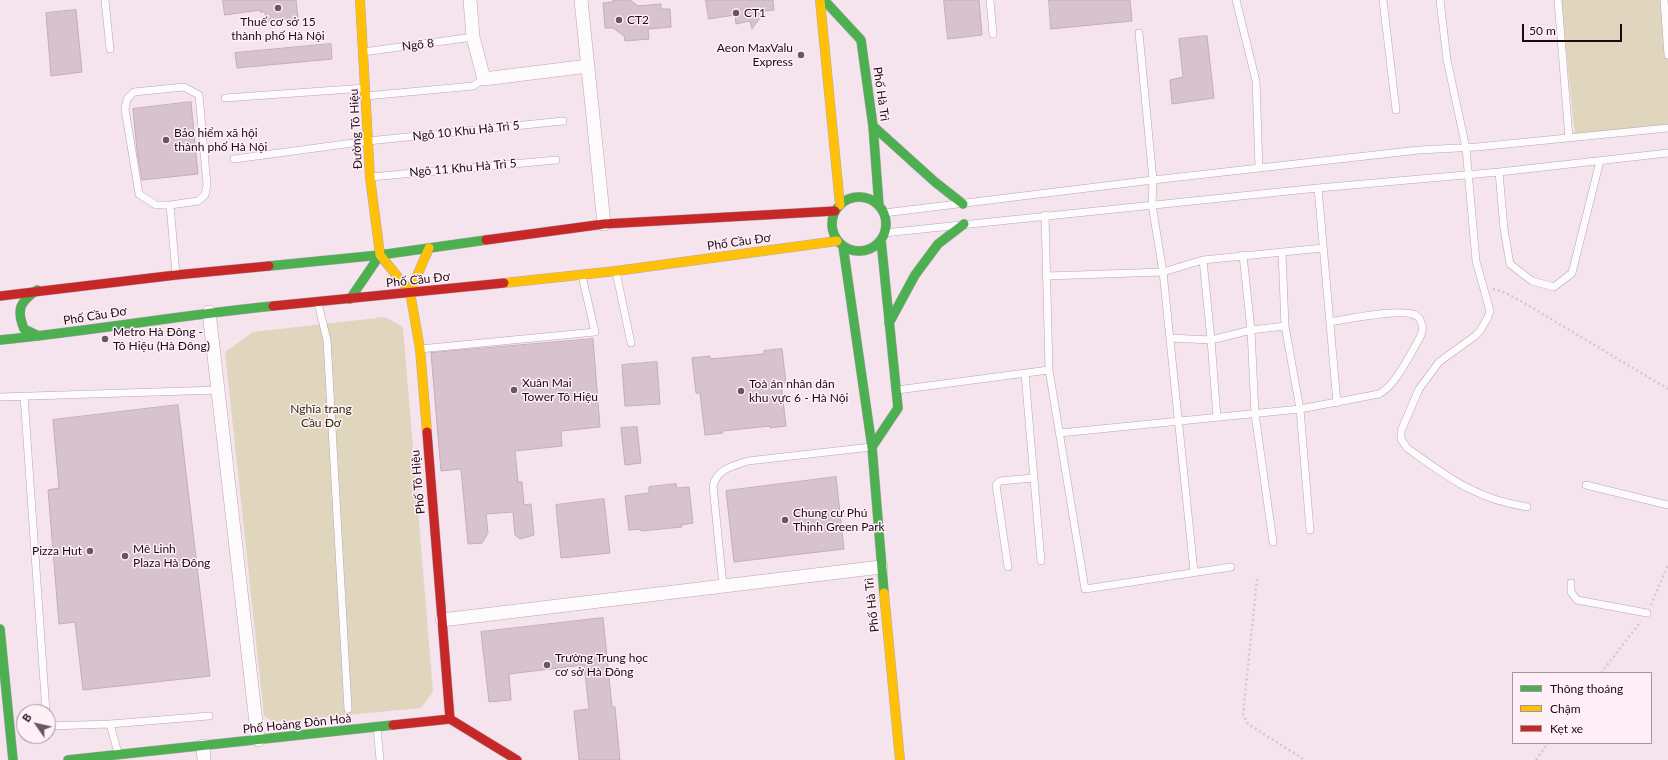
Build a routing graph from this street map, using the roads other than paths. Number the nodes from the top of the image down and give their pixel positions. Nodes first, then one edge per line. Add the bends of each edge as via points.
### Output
1 (105, 0) edge
2 (360, 0) edge
3 (470, 0) edge
4 (582, 0) edge
5 (820, 0) edge
6 (824, 0) edge
7 (990, 0) edge
8 (1236, 0) edge
9 (1383, 0) edge
10 (1440, 0) edge
11 (1558, 0) edge
12 (1664, 0) edge
13 (1139, 33) dead end
14 (993, 34) dead end
15 (473, 37) junction
16 (110, 49) dead end
17 (363, 52) junction
18 (1668, 55) edge
19 (588, 66) junction
20 (484, 79) junction
21 (365, 92) junction
22 (225, 98) dead end
23 (1396, 110) dead end
24 (563, 121) dead end
25 (873, 126) junction
26 (1668, 128) edge
27 (1568, 138) junction
28 (368, 140) junction
29 (1468, 148) junction
30 (1668, 153) edge
31 (234, 160) dead end
32 (556, 160) dead end
33 (1600, 161) junction
34 (1259, 168) junction
35 (1497, 173) junction
36 (1470, 174) junction
37 (370, 177) junction
38 (1153, 180) junction
39 (1318, 188) junction
40 (963, 204) junction
41 (170, 205) junction
42 (1152, 205) junction
43 (838, 208) junction
44 (881, 210) junction
45 (1045, 215) junction
46 (604, 224) junction
47 (964, 224) junction
48 (882, 236) junction
49 (840, 243) junction
50 (429, 248) junction
51 (1323, 248) junction
52 (1282, 252) junction
53 (380, 255) junction
54 (1243, 256) junction
55 (1203, 260) junction
56 (616, 271) junction
57 (1163, 272) junction
58 (176, 275) junction
59 (582, 275) junction
60 (1047, 276) junction
61 (37, 290) junction
62 (410, 292) junction
63 (0, 296) edge
64 (350, 299) junction
65 (317, 302) junction
66 (209, 312) junction
67 (1330, 322) junction
68 (889, 323) junction
69 (1285, 326) junction
70 (1251, 330) junction
71 (39, 336) junction
72 (1170, 338) junction
73 (0, 340) edge
74 (1211, 340) junction
75 (631, 343) dead end
76 (420, 349) junction
77 (1049, 370) junction
78 (1025, 374) junction
79 (218, 390) junction
80 (896, 390) junction
81 (24, 396) junction
82 (0, 397) edge
83 (1337, 403) junction
84 (1300, 409) junction
85 (1255, 414) junction
86 (1217, 418) junction
87 (1178, 422) junction
88 (1060, 433) junction
89 (872, 447) junction
90 (1034, 478) junction
91 (1586, 485) dead end
92 (1668, 505) edge
93 (1527, 507) dead end
94 (1310, 530) dead end
95 (1273, 542) dead end
96 (1041, 561) dead end
97 (881, 567) junction
98 (1008, 567) dead end
99 (1231, 567) dead end
100 (1194, 572) junction
101 (1571, 583) dead end
102 (723, 586) junction
103 (1647, 613) dead end
104 (442, 620) junction
105 (0, 629) edge
106 (45, 704) edge
107 (348, 710) dead end
108 (210, 716) dead end
109 (450, 719) junction
110 (110, 724) junction
111 (56, 726) edge
112 (377, 727) junction
113 (258, 740) junction
114 (203, 746) junction
115 (118, 755) junction
116 (13, 760) edge
117 (68, 760) edge
118 (204, 760) edge
119 (380, 760) edge
120 (517, 760) edge
121 (900, 760) edge

1 - 16 lane
2 - 17 street, Đường Tô Hiệu
3 - 15 street
4 - 19 street
5 - 43 street
6 - 25 street, Phố Hà Trì via 861,40
7 - 14 lane
8 - 34 lane via 1256,81
9 - 23 lane
10 - 29 lane via 1447,60
11 - 27 lane
12 - 18 lane
13 - 38 lane
15 - 17 lane, Ngõ 8
15 - 20 street
17 - 21 street, Đường Tô Hiệu
19 - 20 street
19 - 46 street
20 - 21 lane via 473,86
21 - 22 lane
21 - 28 street, Đường Tô Hiệu
24 - 28 lane, Ngõ 10 Khu Hà Trì 5
25 - 40 street
25 - 44 street, Phố Hà Trì
26 - 27 lane
27 - 29 lane
28 - 31 lane, Ngõ 10 Khu Hà Trì 5
28 - 37 street, Đường Tô Hiệu
29 - 34 lane via 1419,150
29 - 36 lane
30 - 33 lane
32 - 37 lane, Ngõ 11 Khu Hà Trì 5
33 - 35 lane
33 - 35 lane via 1572,273 1554,288 1532,281 1510,264
34 - 38 lane
35 - 36 lane
36 - 39 lane
36 - 93 lane via 1476,261 1490,311 1475,336 1439,362 1430,372 1402,426 1401,439 1407,448 1468,489 1507,504
37 - 53 street, Đường Tô Hiệu
38 - 40 lane
38 - 42 lane
39 - 42 lane
39 - 51 lane
40 - 44 lane
41 - 41 lane via 198,201 205,195 207,185 199,95 184,87 134,92 127,99 125,109 139,194 156,205
41 - 58 lane
42 - 45 lane
42 - 57 lane
43 - 44 street via 846,200 863,198 872,200
43 - 46 street, Phố Cầu Đơ
43 - 49 street via 832,226
44 - 48 street via 886,223
45 - 47 lane
45 - 60 lane
46 - 50 street, Phố Cầu Đơ
47 - 48 lane
47 - 68 street via 938,244 915,275
48 - 49 street via 875,246 867,250 851,250
48 - 68 street
49 - 56 street, Phố Cầu Đơ
49 - 89 street, Phố Hà Trì
50 - 53 street, Phố Cầu Đơ
50 - 62 street
51 - 52 lane
51 - 67 lane
52 - 54 lane
52 - 69 lane
53 - 58 street, Phố Cầu Đơ
53 - 62 street, Phố Tô Hiệu
53 - 64 street
54 - 55 lane
54 - 70 lane
55 - 57 lane
55 - 74 lane
56 - 59 street, Phố Cầu Đơ
56 - 75 lane
57 - 60 lane
57 - 72 lane
58 - 61 street, Phố Cầu Đơ
59 - 62 street, Phố Cầu Đơ
59 - 76 lane via 595,332
60 - 77 lane
61 - 63 street, Phố Cầu Đơ
61 - 71 street via 23,300 20,321 24,330
62 - 64 street, Phố Cầu Đơ
62 - 76 street, Phố Tô Hiệu
64 - 65 street, Phố Cầu Đơ
65 - 66 street, Phố Cầu Đơ
65 - 107 lane via 327,340
66 - 71 street, Phố Cầu Đơ
66 - 79 street
67 - 83 lane
67 - 83 lane via 1402,313 1414,315 1419,318 1422,325 1420,337 1389,387 1379,394
68 - 80 street
69 - 70 lane
69 - 84 lane
70 - 74 lane
70 - 85 lane
71 - 73 street, Phố Cầu Đơ
72 - 74 lane
72 - 87 lane
74 - 86 lane
76 - 104 street, Phố Tô Hiệu
77 - 78 lane
77 - 88 lane
78 - 80 lane
78 - 90 lane
79 - 81 lane
79 - 113 street
80 - 89 street via 898,408
81 - 82 lane
81 - 106 lane
83 - 84 lane
84 - 85 lane
84 - 94 lane
85 - 86 lane
85 - 95 lane
86 - 87 lane
87 - 88 lane
87 - 100 lane
88 - 100 lane via 1085,589
89 - 97 street, Phố Hà Trì
89 - 102 lane via 748,461 720,472 713,486
90 - 96 lane
90 - 98 lane via 1000,482 996,485
91 - 92 lane
97 - 102 street
97 - 121 street, Phố Hà Trì
99 - 100 lane
101 - 103 lane via 1571,592 1577,600
102 - 104 street
104 - 109 street, Phố Tô Hiệu
105 - 116 street
108 - 110 lane
109 - 112 street, Phố Hoàng Đôn Hoà
109 - 120 street
110 - 111 lane
110 - 115 lane
112 - 113 street, Phố Hoàng Đôn Hoà
112 - 119 lane
113 - 114 street, Phố Hoàng Đôn Hoà
114 - 115 street, Phố Hoàng Đôn Hoà
114 - 118 street
115 - 117 street, Phố Hoàng Đôn Hoà

